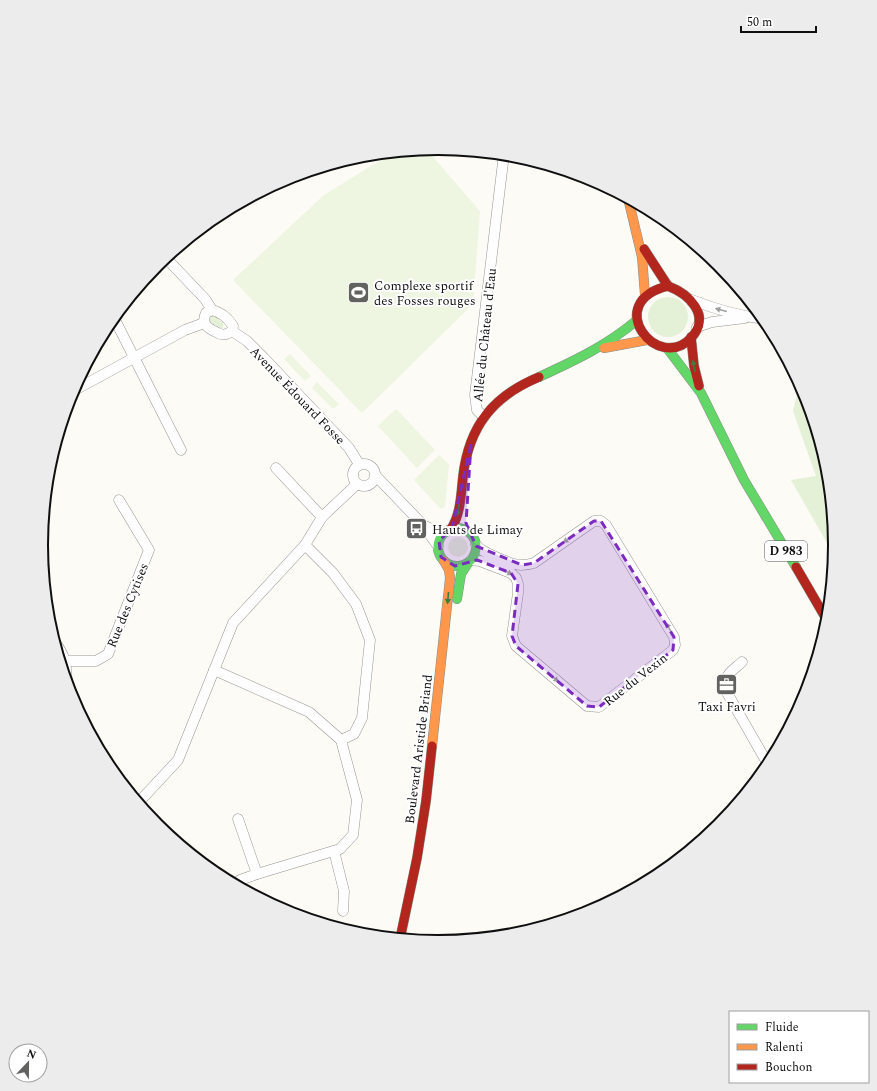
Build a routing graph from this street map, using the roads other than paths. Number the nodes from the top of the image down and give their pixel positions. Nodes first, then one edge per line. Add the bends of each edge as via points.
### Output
1 (503, 161) edge
2 (630, 205) edge
3 (640, 242) junction
4 (170, 262) edge
5 (668, 286) junction
6 (645, 295) junction
7 (692, 300) junction
8 (212, 310) junction
9 (751, 317) junction
10 (755, 318) edge
11 (637, 320) junction
12 (204, 323) junction
13 (117, 324) edge
14 (697, 327) junction
15 (232, 331) junction
16 (691, 337) junction
17 (647, 340) junction
18 (667, 348) junction
19 (598, 349) junction
20 (134, 358) junction
21 (82, 386) edge
22 (701, 393) junction
23 (484, 417) junction
24 (471, 444) junction
25 (181, 450) dead end
26 (359, 464) junction
27 (276, 468) dead end
28 (376, 476) junction
29 (357, 484) junction
30 (119, 500) dead end
31 (322, 517) junction
32 (423, 525) junction
33 (448, 531) junction
34 (470, 534) junction
35 (305, 545) junction
36 (476, 545) junction
37 (438, 546) junction
38 (444, 560) junction
39 (469, 562) junction
40 (823, 613) edge
41 (64, 657) edge
42 (66, 661) joint
43 (742, 662) dead end
44 (214, 670) junction
45 (341, 740) junction
46 (765, 759) edge
47 (142, 799) edge
48 (238, 819) dead end
49 (334, 850) junction
50 (257, 874) junction
51 (239, 881) edge
52 (343, 911) dead end
53 (401, 934) edge
54 (407, 935) edge

1 - 23 street, Allée du Château d'Eau via 476,395 477,410
2 - 3 main road
3 - 5 main road
3 - 6 main road
4 - 8 street via 205,299
5 - 6 main road
5 - 7 main road
6 - 11 main road via 639,303
9 -> 7 street via 716,309
7 - 14 main road via 699,318
8 - 12 street via 206,312
8 - 15 street via 222,313 233,326
9 - 10 street
9 - 14 street via 712,322
11 - 17 main road via 640,331
11 - 19 main road
12 - 15 street via 208,329 222,335
12 - 20 street
13 - 20 street
14 - 16 main road
15 - 26 street, Avenue Édouard Fosse via 247,341 264,358 349,448
16 - 18 main road via 684,343
22 -> 16 main road, D 983 via 694,366
17 - 18 main road
17 - 19 main road
18 - 22 main road, D 983
19 - 23 main road via 511,390
20 - 21 street
20 - 25 street
22 - 40 main road, D 983 via 744,480
23 - 24 main road
24 -> 33 main road via 457,518 454,526
24 - 34 main road via 466,518
26 - 28 street via 369,464
26 - 29 street via 353,473
27 - 31 street
28 - 29 street via 367,486
28 - 32 street
29 - 31 street
30 - 42 street, Rue des Cytises via 149,550 108,654 96,661
31 - 35 street
32 - 33 street via 436,532
32 - 37 street
33 - 34 main road via 459,528
33 - 37 main road via 441,537
34 - 36 main road
35 - 44 street via 233,623
35 - 45 street via 333,573 356,604 370,640 362,718 354,734
36 - 39 main road via 475,553
39 -> 36 street, Rue du Vexin via 480,561 511,573 516,578 518,593 512,636 516,646 587,706 599,707 673,650 674,637 602,521 594,521 534,563 515,564
37 - 38 main road via 439,554
38 - 39 main road via 455,566
38 -> 53 main road, Boulevard Aristide Briand via 450,578 433,743 421,839
39 - 54 main road, Boulevard Aristide Briand via 460,579 429,824
41 - 42 street
43 - 46 street via 726,676 726,691
44 - 45 street via 309,712
44 - 47 street via 178,760
45 - 49 street via 358,800 353,835 340,848
48 - 50 street
49 - 50 street
49 - 52 street via 344,891
50 - 51 street

